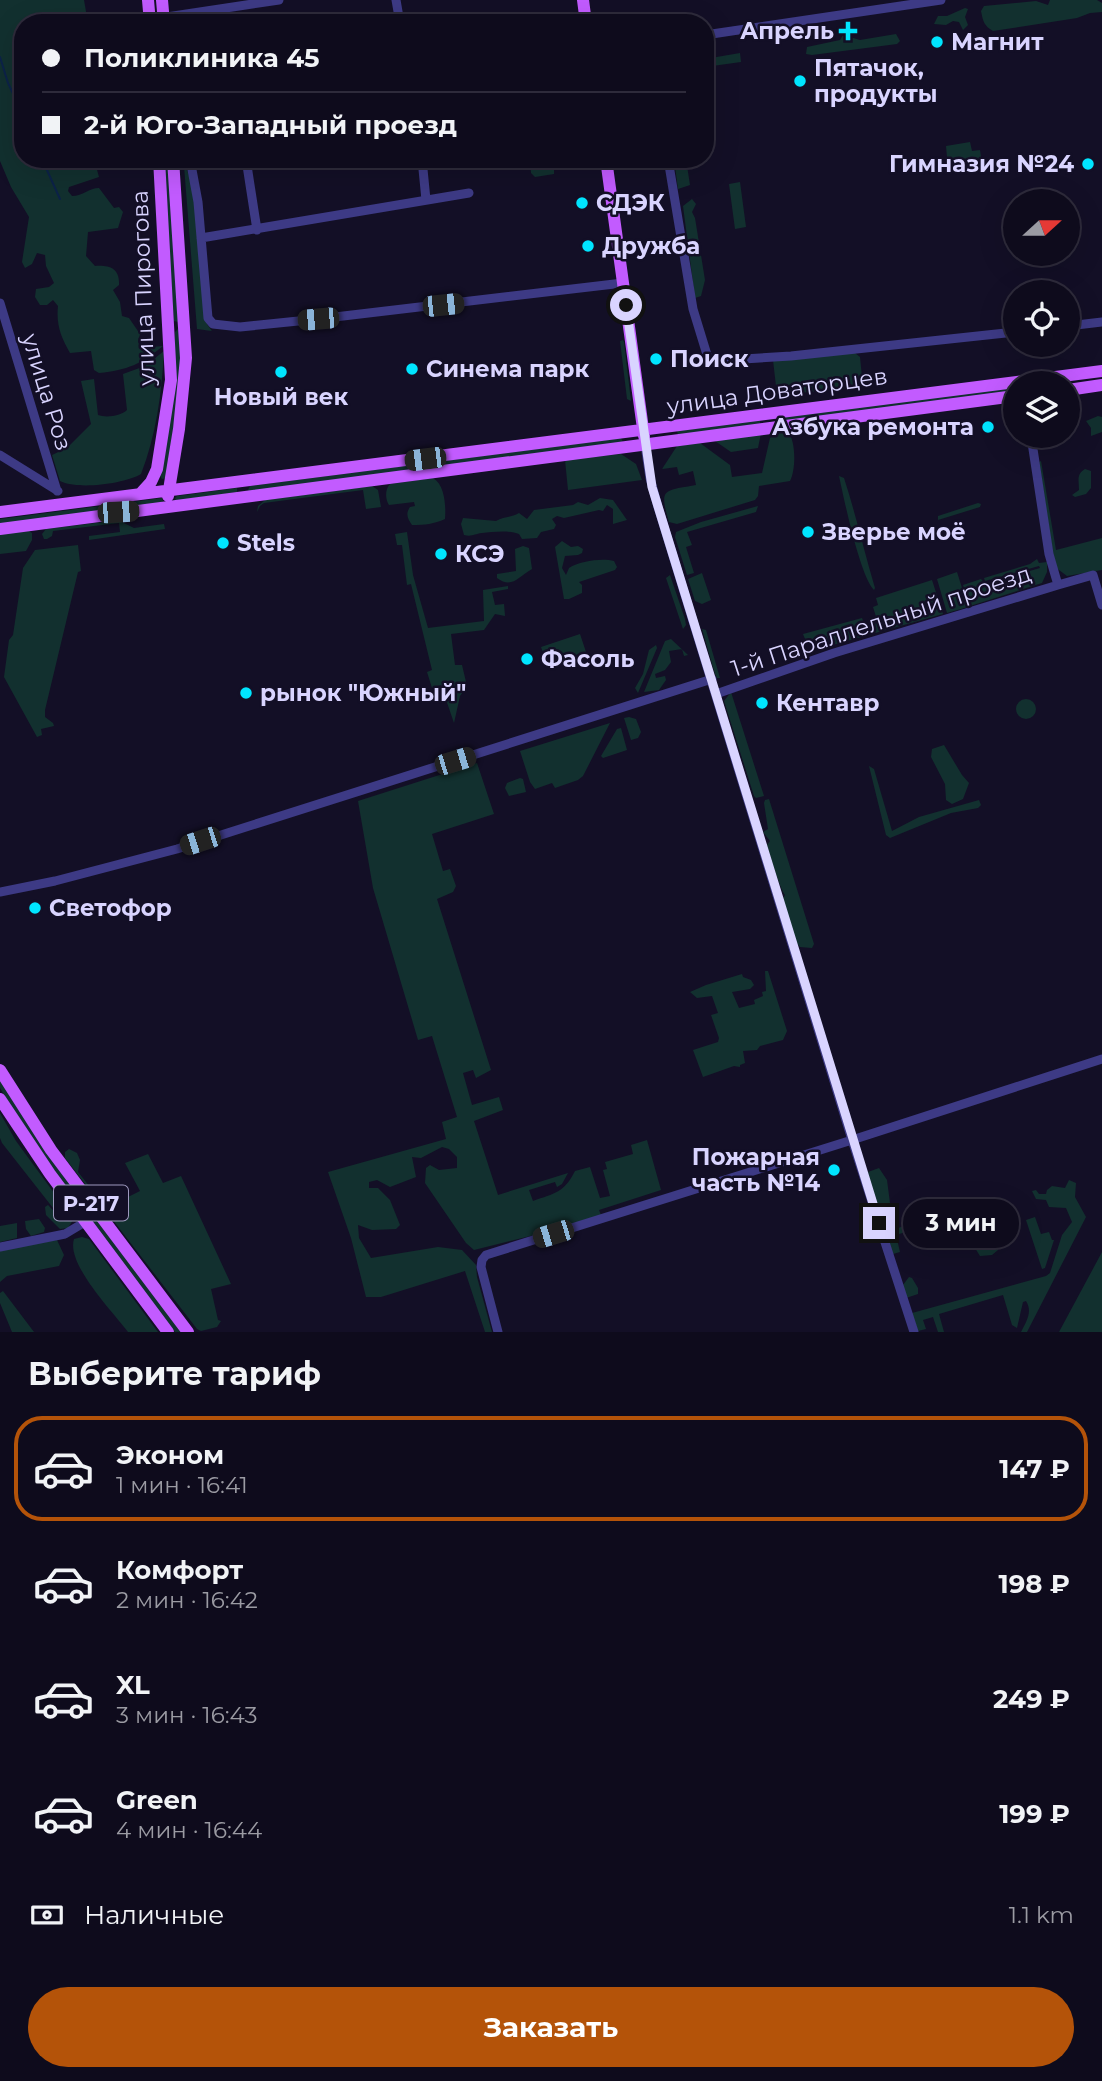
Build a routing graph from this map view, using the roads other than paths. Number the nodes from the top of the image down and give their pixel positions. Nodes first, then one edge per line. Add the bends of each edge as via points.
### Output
1 (279, 0) edge
2 (942, 0) edge
3 (198, 14) edge
4 (714, 34) edge
5 (160, 168) edge
6 (173, 168) edge
7 (191, 168) edge
8 (247, 168) edge
9 (423, 168) edge
10 (607, 168) edge
11 (670, 168) edge
12 (469, 193) dead end
13 (426, 200) junction
14 (257, 230) junction
15 (201, 238) junction
16 (623, 283) junction
17 (0, 303) edge
18 (1102, 322) edge
19 (1080, 325) edge
20 (185, 326) junction
21 (169, 328) junction
22 (1003, 333) edge
23 (1102, 371) edge
24 (1080, 374) edge
25 (1003, 385) edge
26 (1102, 385) edge
27 (1080, 388) edge
28 (1003, 398) edge
29 (643, 431) junction
30 (645, 445) junction
31 (1033, 448) edge
32 (0, 455) edge
33 (168, 490) junction
34 (141, 493) junction
35 (59, 497) junction
36 (169, 506) junction
37 (0, 512) edge
38 (0, 529) edge
39 (1058, 585) junction
40 (1102, 605) edge
41 (712, 679) junction
42 (716, 694) junction
43 (0, 892) edge
44 (1102, 1059) edge
45 (0, 1070) edge
46 (0, 1099) edge
47 (852, 1140) junction
48 (85, 1222) junction
49 (0, 1247) edge
50 (168, 1332) edge
51 (188, 1332) edge
52 (498, 1332) edge
53 (914, 1332) edge

1 - 3 street
2 - 4 street
5 - 21 main road, улица Пирогова
6 - 20 main road, улица Пирогова
7 - 15 street
8 - 14 street
9 - 13 street
10 - 16 main road
11 - 22 street via 693,309 711,361
12 - 13 street
13 - 14 street
14 - 15 street
15 - 16 street via 208,318 213,324 240,327
16 - 29 main road
17 - 35 street, улица Роз
18 - 19 street
20 - 21 main road
20 - 33 main road, улица Пирогова via 184,389
21 - 34 main road, улица Пирогова via 171,380 157,469
23 - 24 main road, улица Доваторцев
25 - 29 main road, улица Доваторцев
26 - 27 main road
28 - 30 main road, улица Доваторцев
29 - 30 main road
29 - 33 main road, улица Доваторцев
30 - 36 main road, улица Доваторцев
30 - 41 street via 652,487
31 - 39 street
32 - 35 street
33 - 34 main road, улица Доваторцев
33 - 36 main road, улица Пирогова
34 - 35 main road, улица Доваторцев
35 - 37 main road, улица Доваторцев
36 - 38 main road, улица Доваторцев
39 - 40 street, 1-й Параллельный проезд via 1093,575
39 - 42 street, 1-й Параллельный проезд
41 - 42 street
41 - 43 street, 1-й Параллельный проезд via 177,849
42 - 47 street
44 - 47 street
45 - 51 main road, Р-217 via 59,1161
46 - 48 main road, Р-217
47 - 52 street via 486,1255 481,1267
47 - 53 street
48 - 49 street via 65,1234
48 - 50 main road, Р-217

